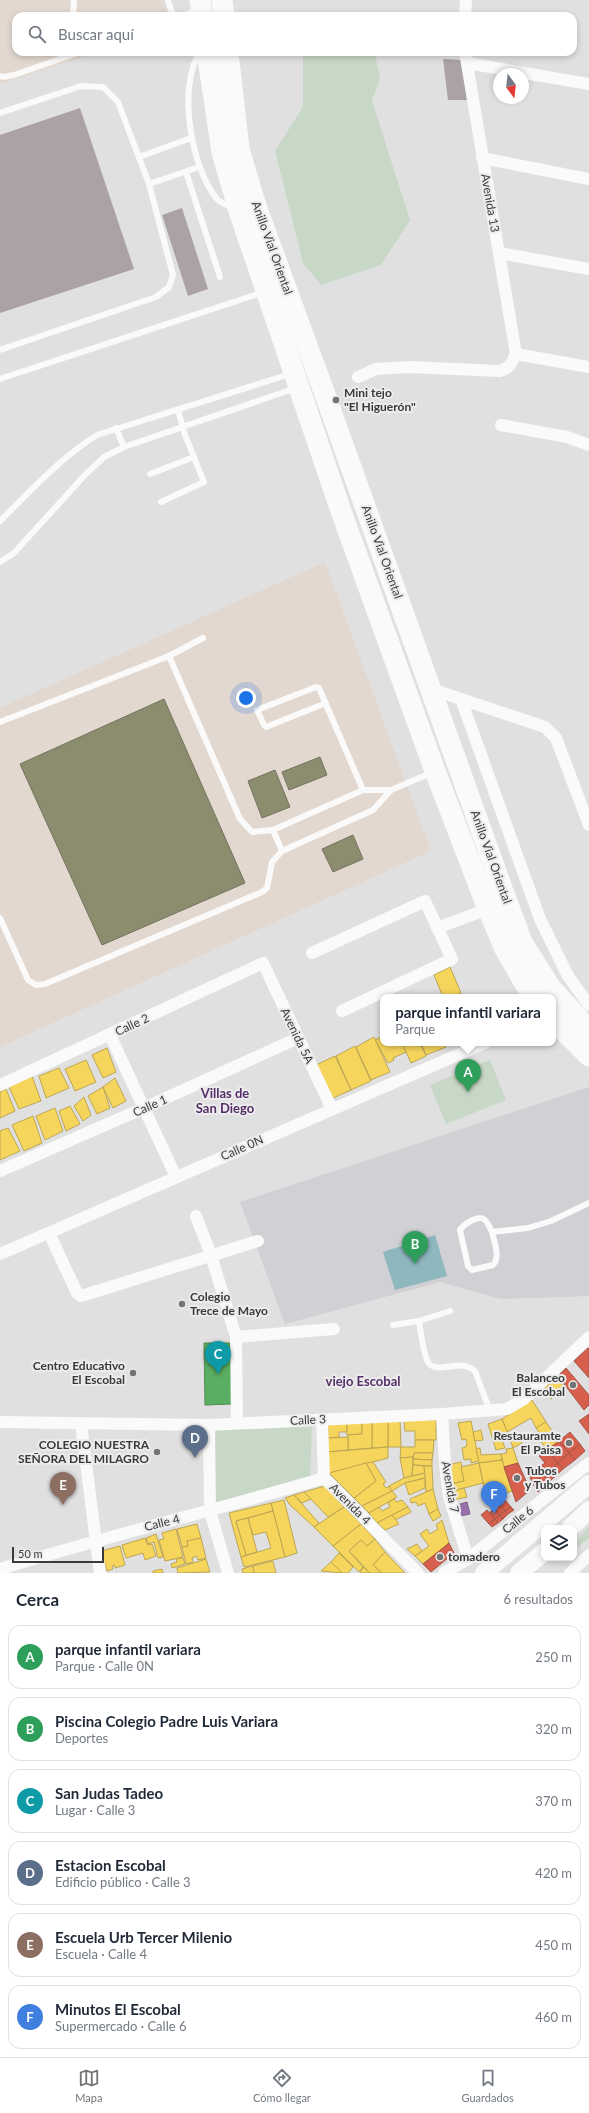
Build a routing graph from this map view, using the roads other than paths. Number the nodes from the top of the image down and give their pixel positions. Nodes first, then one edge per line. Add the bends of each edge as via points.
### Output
1 (74, 0) edge
2 (168, 0) edge
3 (222, 0) edge
4 (466, 0) edge
5 (73, 12) edge
6 (172, 12) edge
7 (224, 12) edge
8 (465, 12) edge
9 (65, 56) edge
10 (197, 56) edge
11 (207, 56) edge
12 (228, 56) edge
13 (466, 58) edge
14 (0, 76) edge
15 (589, 84) edge
16 (0, 113) edge
17 (191, 138) junction
18 (139, 157) junction
19 (482, 158) junction
20 (199, 167) junction
21 (186, 172) junction
22 (589, 179) edge
23 (149, 184) junction
24 (239, 211) junction
25 (499, 252) junction
26 (589, 269) edge
27 (220, 277) dead end
28 (266, 292) junction
29 (0, 349) edge
30 (516, 354) junction
31 (589, 367) edge
32 (358, 377) dead end
33 (0, 379) edge
34 (296, 380) junction
35 (178, 410) junction
36 (501, 425) dead end
37 (116, 428) junction
38 (182, 428) junction
39 (589, 445) edge
40 (124, 447) junction
41 (194, 457) junction
42 (150, 474) dead end
43 (162, 502) dead end
44 (0, 521) edge
45 (0, 562) edge
46 (203, 638) dead end
47 (169, 656) junction
48 (431, 689) junction
49 (461, 699) junction
50 (326, 702) junction
51 (0, 722) edge
52 (435, 771) junction
53 (363, 790) junction
54 (391, 790) junction
55 (589, 825) edge
56 (273, 830) junction
57 (282, 851) junction
58 (488, 909) junction
59 (0, 918) edge
60 (437, 928) junction
61 (312, 953) dead end
62 (263, 964) joint
63 (533, 994) edge
64 (589, 1005) edge
65 (342, 1011) dead end
66 (556, 1023) edge
67 (589, 1030) edge
68 (110, 1035) junction
69 (298, 1038) junction
70 (478, 1046) edge
71 (589, 1056) edge
72 (0, 1085) edge
73 (144, 1108) junction
74 (332, 1108) junction
75 (0, 1171) edge
76 (176, 1177) junction
77 (589, 1203) edge
78 (196, 1216) dead end
79 (492, 1232) junction
80 (49, 1233) junction
81 (258, 1241) dead end
82 (0, 1254) edge
83 (211, 1255) junction
84 (450, 1311) dead end
85 (419, 1322) junction
86 (393, 1325) dead end
87 (334, 1330) dead end
88 (589, 1336) edge
89 (236, 1337) junction
90 (490, 1411) junction
91 (442, 1414) junction
92 (322, 1419) junction
93 (0, 1422) edge
94 (238, 1423) junction
95 (80, 1424) junction
96 (209, 1425) junction
97 (589, 1463) edge
98 (324, 1478) junction
99 (589, 1484) edge
100 (589, 1510) edge
101 (210, 1511) junction
102 (573, 1525) edge
103 (95, 1540) junction
104 (541, 1555) edge
105 (589, 1555) edge
106 (468, 1559) junction
107 (545, 1561) edge
108 (0, 1569) edge
109 (100, 1573) edge
110 (228, 1573) edge
111 (418, 1573) edge
112 (444, 1573) edge
113 (484, 1573) edge
114 (519, 1573) edge
115 (533, 1573) edge
116 (570, 1573) edge

1 - 5 lane
2 - 6 lane
3 - 7 highway
4 - 8 street
9 - 14 lane via 14,75
10 - 17 lane via 188,84
11 - 24 highway, Anillo Vial Oriental via 222,152
12 - 48 highway, Anillo Vial Oriental via 239,148 256,206
13 - 15 street
13 - 19 street, Avenida 13
16 - 18 lane via 81,86 103,88 118,102
17 - 18 lane
17 - 20 lane
18 - 23 lane
19 - 22 street
19 - 25 street, Avenida 13
20 - 21 lane
20 - 24 lane via 218,200
21 - 23 lane
21 - 27 lane
23 - 29 lane via 173,275 169,287 156,297
24 - 28 highway, Anillo Vial Oriental
25 - 26 street
25 - 30 street, Avenida 13
28 - 33 lane
28 - 34 highway, Anillo Vial Oriental
30 - 31 street
30 - 32 street via 511,365 500,371 408,367 376,369
34 - 35 lane
34 - 38 lane
34 - 52 highway, Anillo Vial Oriental
35 - 37 lane
35 - 38 lane
36 - 39 street via 567,437
37 - 40 lane
37 - 44 lane via 97,435 78,447
38 - 40 lane
38 - 41 lane
40 - 45 lane via 104,457 14,552
41 - 42 lane
41 - 43 lane via 204,482
46 - 47 lane
47 - 51 lane
47 - 56 lane via 240,819 252,832
48 - 49 street
48 - 67 highway, Anillo Vial Oriental via 522,942 551,988
49 - 55 street via 544,727 556,738
49 - 64 street via 540,919 568,976
50 - 50 lane via 316,687 257,710 266,727
50 - 53 lane
52 - 54 lane
52 - 58 highway, Anillo Vial Oriental
53 - 54 lane
53 - 56 lane
54 - 57 lane via 373,810
56 - 57 lane
57 - 59 lane via 272,862 267,888 262,892 45,984 36,985 28,980
58 - 60 street
58 - 63 highway, Anillo Vial Oriental via 504,947
60 - 61 street via 425,901
60 - 65 street via 452,959
62 - 68 street, Calle 2
62 - 69 street, Avenida 5A
66 - 71 highway
68 - 72 street, Calle 2
68 - 73 street
69 - 73 street, Calle 1
69 - 74 street, Avenida 5A
70 - 74 street, Calle 0N
73 - 75 street, Calle 1
73 - 76 street
74 - 76 street, Calle 0N
76 - 80 street, Calle 0N
77 - 79 lane via 551,1221 528,1228
78 - 83 street
79 - 79 lane via 496,1263 472,1270 468,1266 460,1230 463,1225 483,1218
80 - 82 street, Calle 0N
80 - 83 street via 77,1293 81,1296
81 - 83 street
83 - 89 street
84 - 85 lane
85 - 86 lane
85 - 90 lane via 428,1362 437,1368 464,1365 471,1367
87 - 89 street
88 - 90 street, Calle 3 via 524,1399 507,1409
89 - 94 street
90 - 91 street, Calle 3
91 - 92 street, Calle 3
91 - 106 street, Avenida 7 via 449,1496
92 - 94 street, Calle 3
92 - 98 street, Avenida 4
93 - 95 street, Calle 3
94 - 96 street, Calle 3
95 - 96 street, Calle 3
95 - 103 street
96 - 101 street
97 - 106 street, Calle 6
98 - 101 street, Calle 4
98 - 111 street, Avenida 4
99 - 113 main road
100 - 102 main road
101 - 103 street, Calle 4
101 - 110 street
103 - 108 street, Calle 4
103 - 109 street
104 - 114 main road
105 - 116 street
106 - 112 street, Calle 6
107 - 115 street

